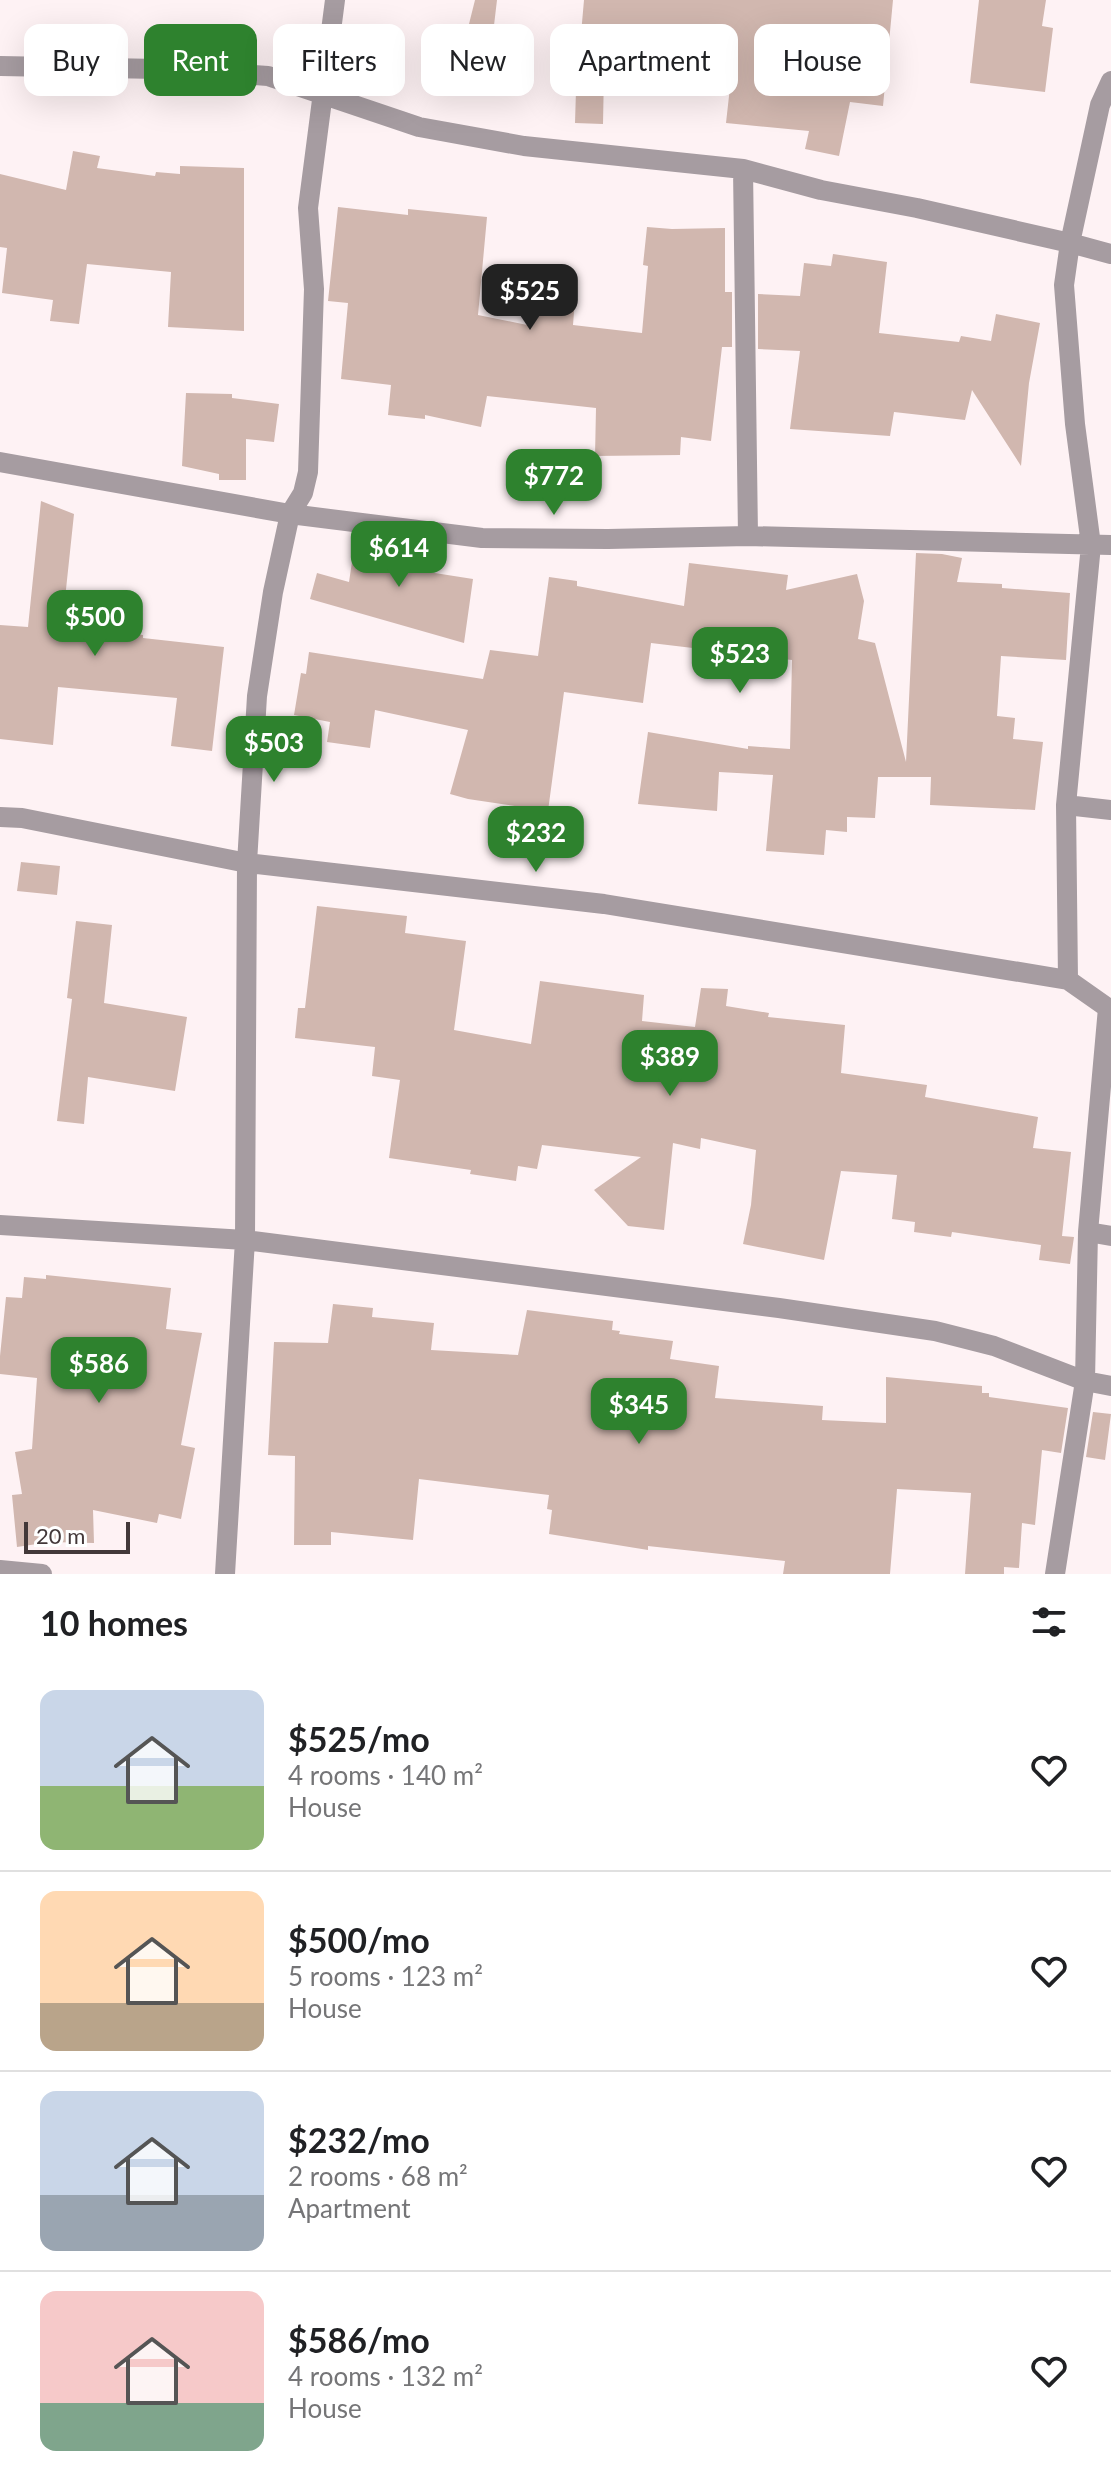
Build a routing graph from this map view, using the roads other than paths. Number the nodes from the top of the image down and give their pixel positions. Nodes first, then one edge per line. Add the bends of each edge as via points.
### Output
1 (335, 0) edge
2 (332, 24) edge
3 (0, 66) edge
4 (273, 78) edge
5 (1111, 81) edge
6 (324, 96) edge
7 (327, 96) edge
8 (743, 169) junction
9 (1070, 243) junction
10 (1111, 254) edge
11 (0, 462) edge
12 (290, 514) junction
13 (748, 536) junction
14 (1101, 545) edge
15 (1066, 805) junction
16 (1111, 810) edge
17 (0, 817) edge
18 (247, 863) junction
19 (1068, 980) junction
20 (1109, 1008) edge
21 (0, 1225) edge
22 (1088, 1232) junction
23 (1111, 1236) edge
24 (245, 1240) junction
25 (1085, 1381) junction
26 (1111, 1386) edge
27 (0, 1570) edge
28 (42, 1574) edge
29 (225, 1574) edge
30 (1055, 1574) edge

1 - 2 street
3 - 4 street
5 - 9 street via 1100,105
6 - 12 street via 308,208 314,289 308,472
7 - 8 street via 419,127 524,146
8 - 9 street
8 - 13 street
9 - 10 street
9 - 14 street via 1064,285 1075,424
11 - 12 street
12 - 13 street via 482,538
12 - 18 street via 257,696
13 - 14 street
14 - 15 street
15 - 16 street
15 - 19 street
17 - 18 street
18 - 19 street via 604,904
18 - 24 street
19 - 20 street
20 - 22 street
21 - 24 street
22 - 23 street
22 - 25 street
24 - 25 street via 935,1331 994,1346
24 - 29 street
25 - 26 street
25 - 30 street
27 - 28 street

